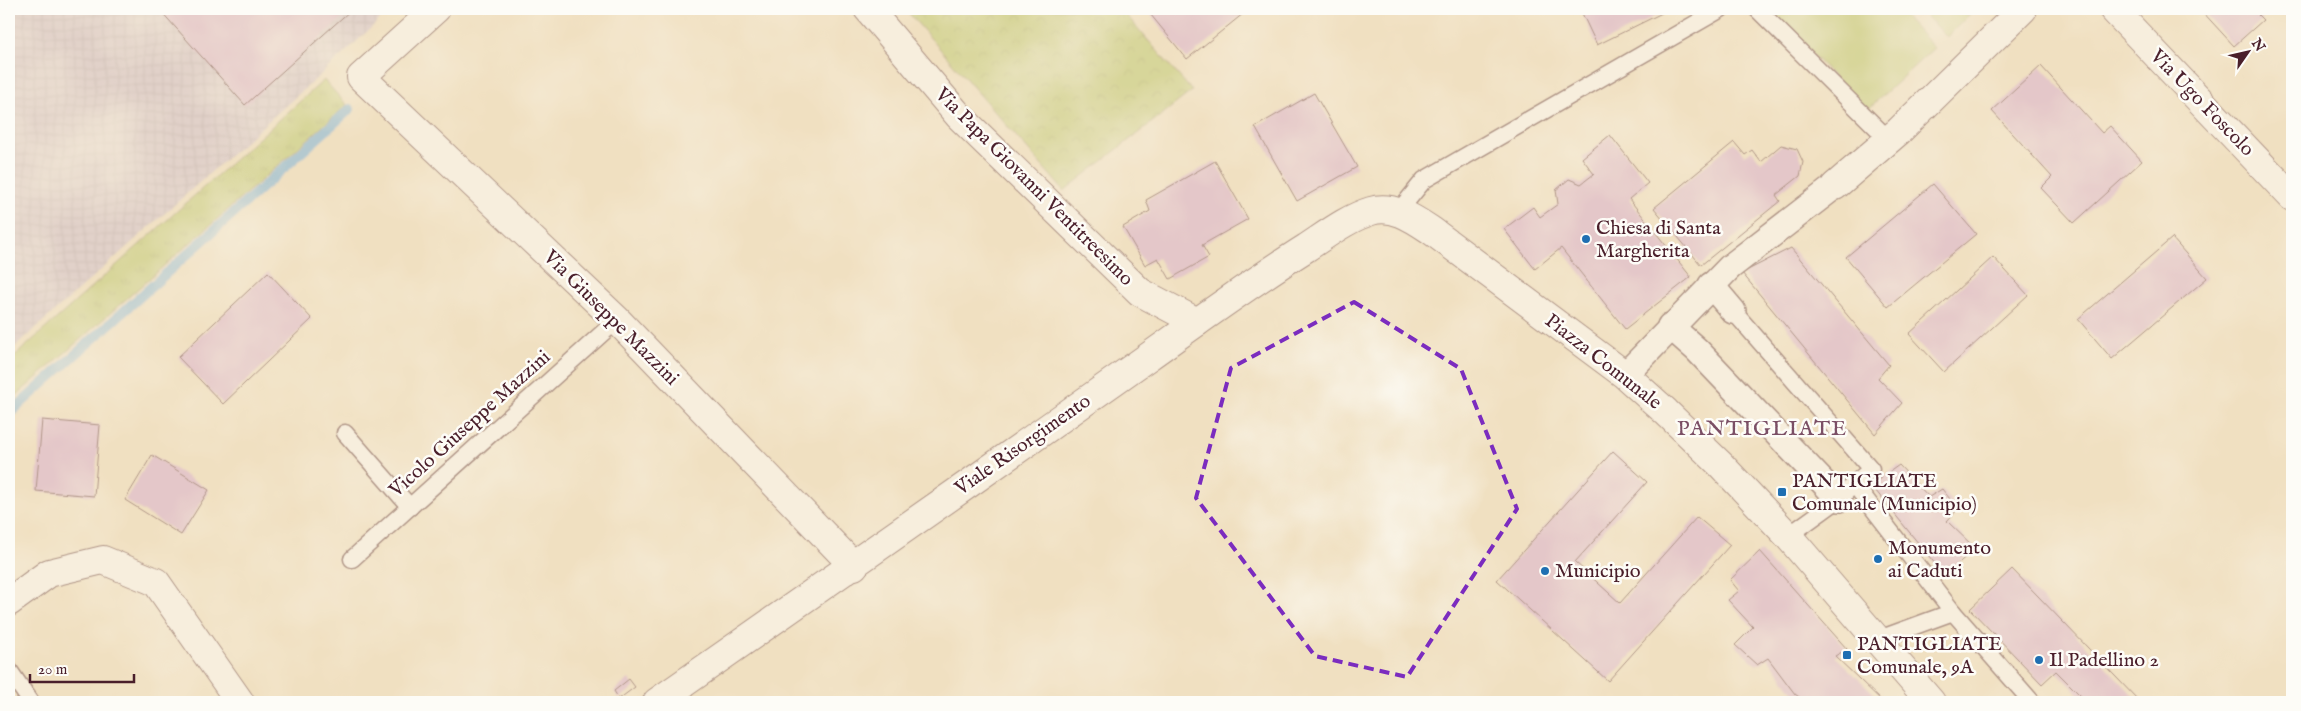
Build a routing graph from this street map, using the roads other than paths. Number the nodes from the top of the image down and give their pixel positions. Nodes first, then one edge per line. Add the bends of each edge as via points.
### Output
1 (436, 9) edge
2 (868, 9) edge
3 (1721, 9) edge
4 (1757, 9) edge
5 (2023, 9) edge
6 (2113, 9) edge
7 (1889, 140) junction
8 (1835, 186) joint
9 (2292, 197) edge
10 (1398, 212) junction
11 (1711, 285) junction
12 (1733, 310) joint
13 (617, 320) junction
14 (1197, 322) junction
15 (1670, 326) junction
16 (1624, 375) junction
17 (345, 433) dead end
18 (1846, 491) junction
19 (410, 507) junction
20 (1788, 536) junction
21 (352, 560) dead end
22 (854, 566) junction
23 (9, 602) edge
24 (1953, 612) junction
25 (1879, 640) junction
26 (9, 670) edge
27 (31, 702) edge
28 (240, 702) edge
29 (657, 702) edge
30 (1931, 702) edge
31 (2032, 702) edge

1 - 13 street, Via Giuseppe Mazzini via 361,77
2 - 14 street, Via Papa Giovanni Ventitreesimo via 959,116 1140,292
3 - 10 lane via 1424,180
4 - 7 lane
5 - 7 street
6 - 9 street, Via Ugo Foscolo
7 - 8 street
8 - 11 street
10 - 14 street, Viale Risorgimento via 1378,210 1352,220
10 - 16 street, Piazza Comunale via 1432,230
11 - 12 street
11 - 15 street
12 - 18 lane via 1871,469
13 - 19 lane, Vicolo Giuseppe Mazzini
13 - 22 street, Via Giuseppe Mazzini
14 - 22 street, Viale Risorgimento
15 - 16 street
15 - 18 street
16 - 20 street, Piazza Comunale via 1722,465
17 - 19 lane
18 - 20 lane
18 - 24 lane
19 - 21 lane, Vicolo Giuseppe Mazzini
20 - 25 street, Piazza Comunale
22 - 29 street, Viale Risorgimento
23 - 28 street via 49,572 103,560 156,582
24 - 25 lane
24 - 31 lane
25 - 30 street, Piazza Comunale
26 - 27 lane

